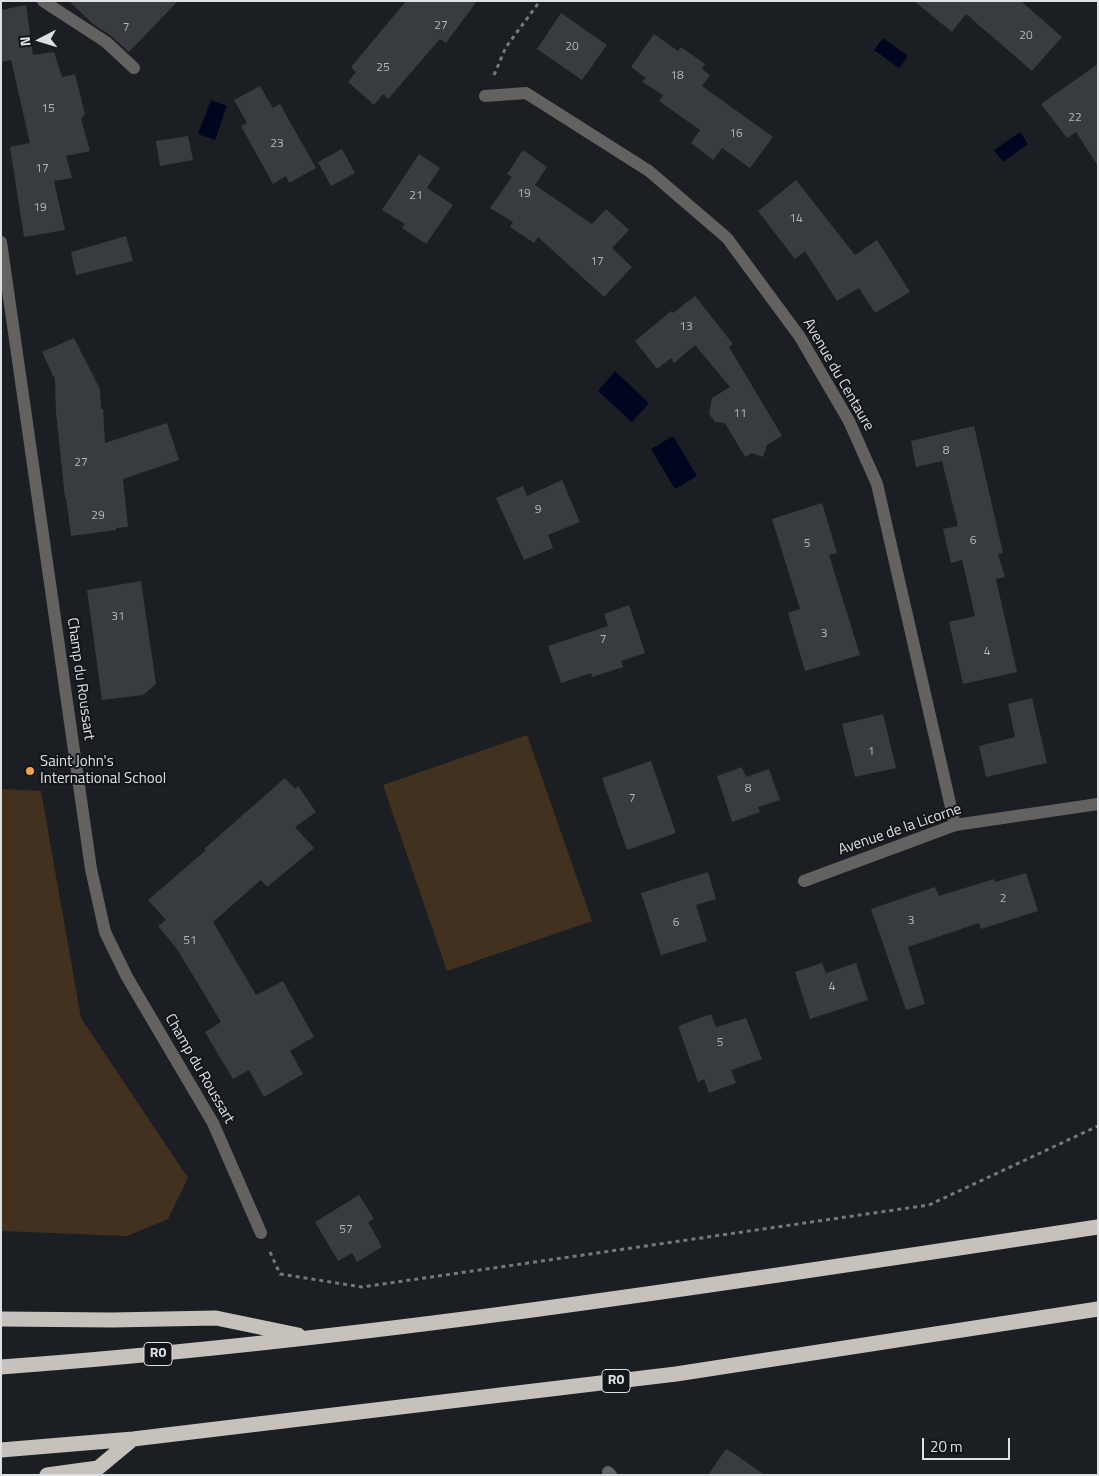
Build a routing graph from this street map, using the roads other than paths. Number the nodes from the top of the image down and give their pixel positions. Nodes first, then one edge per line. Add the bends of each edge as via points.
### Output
1 (42, 1) edge
2 (134, 68) dead end
3 (485, 96) road end
4 (1, 242) edge
5 (1098, 804) edge
6 (955, 825) junction
7 (804, 881) dead end
8 (1098, 1227) edge
9 (261, 1233) road end
10 (1098, 1309) edge
11 (1, 1319) edge
12 (314, 1338) junction
13 (1, 1367) edge
14 (133, 1439) junction
15 (1, 1450) edge
16 (47, 1475) edge

1 - 2 street via 106,42
3 - 6 street, Avenue du Centaure via 526,93 649,171 727,238 800,336 848,421 877,484
4 - 9 street, Champ du Roussart via 91,869 106,932 128,977 213,1123
5 - 6 street, Avenue de la Licorne
6 - 7 street, Avenue de la Licorne
8 - 12 highway, R0 via 653,1294
10 - 14 highway, R0 via 676,1374
11 - 12 highway via 216,1318
12 - 13 highway, R0
14 - 15 highway, R0
14 - 16 highway via 98,1468

